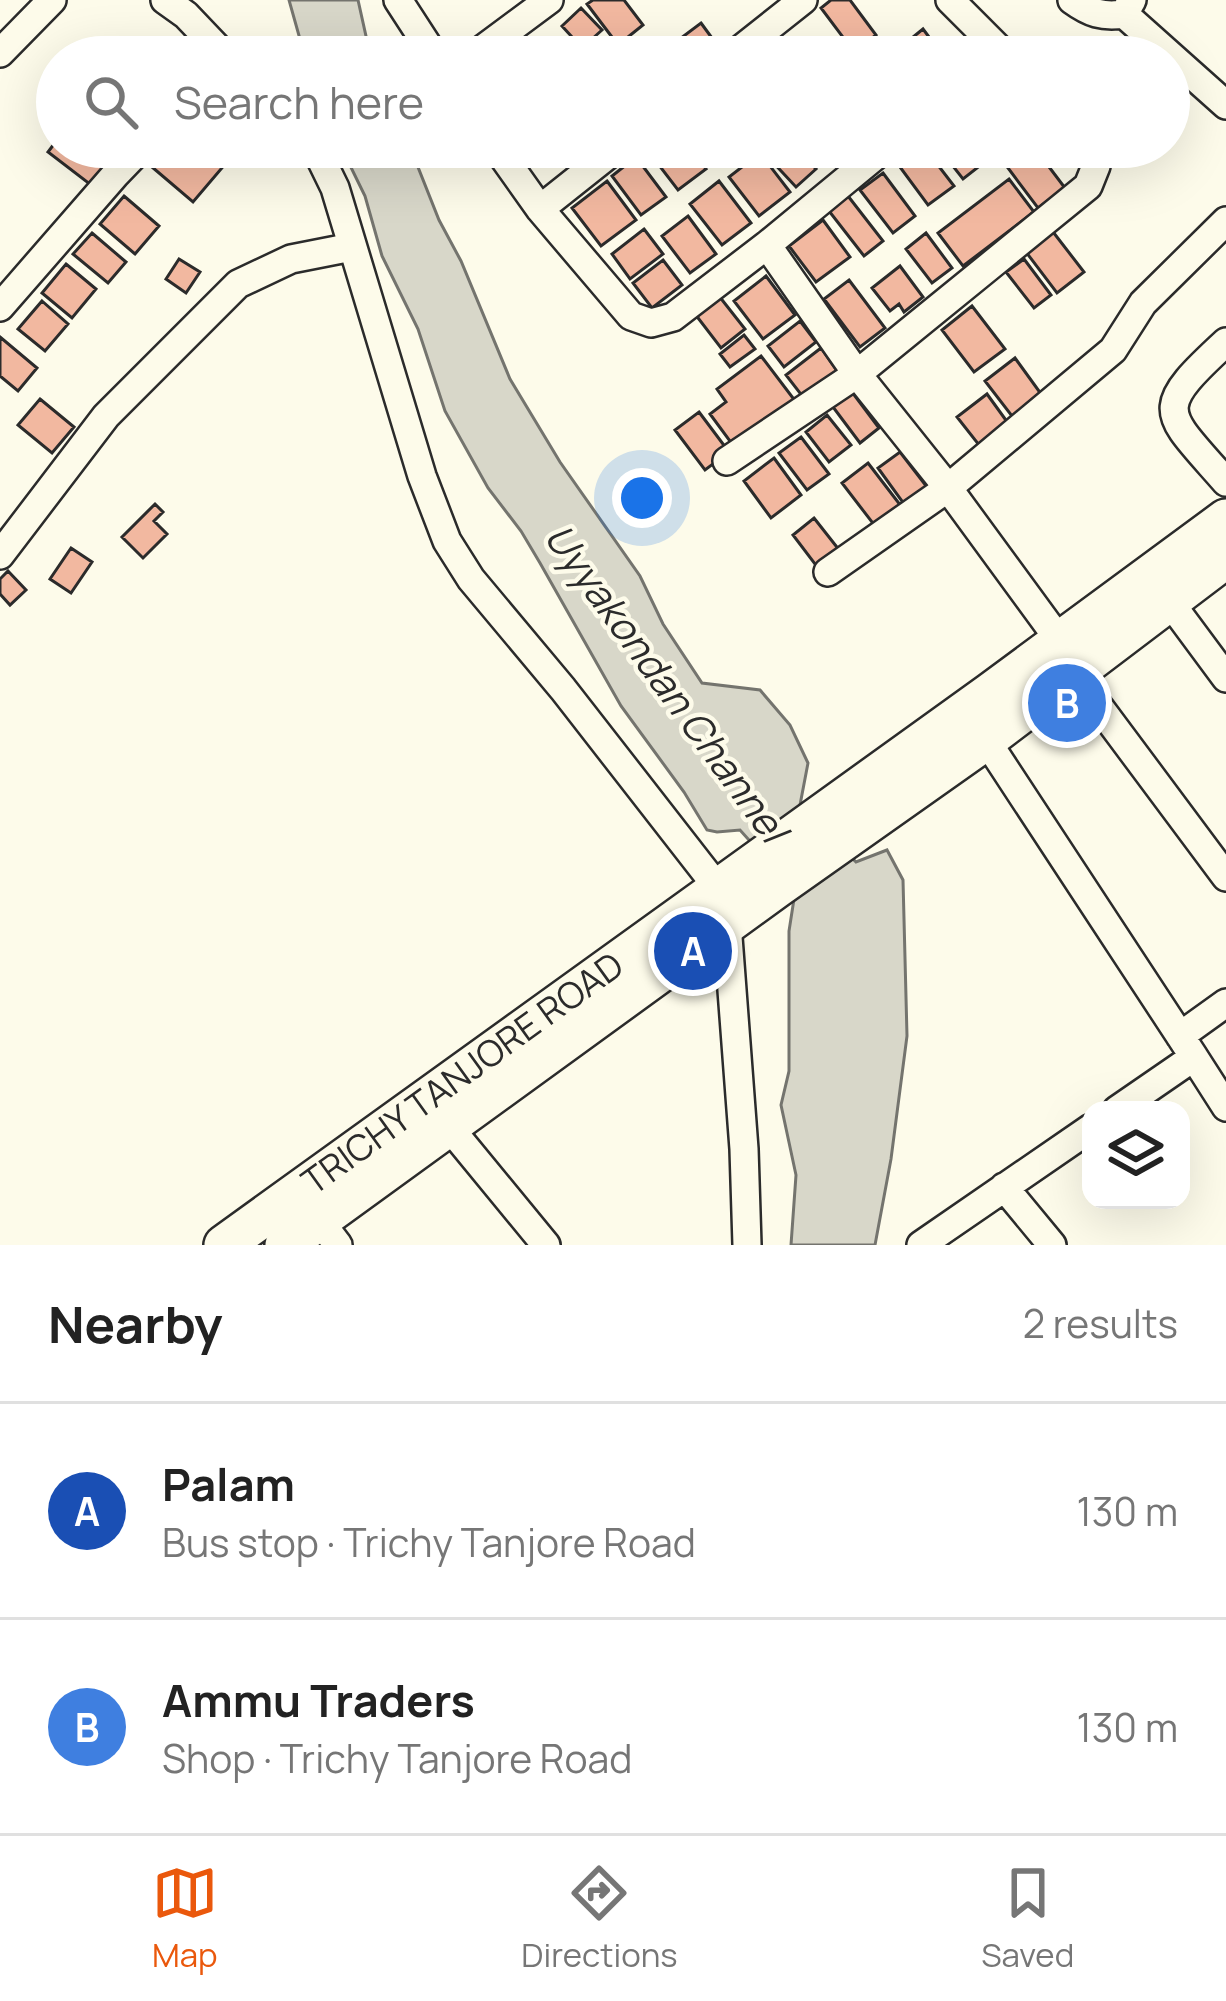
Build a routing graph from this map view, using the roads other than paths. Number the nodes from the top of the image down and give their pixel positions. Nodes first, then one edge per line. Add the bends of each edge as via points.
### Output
1 (52, 0) edge
2 (165, 0) edge
3 (398, 0) edge
4 (549, 0) edge
5 (803, 0) edge
6 (950, 0) edge
7 (1072, 0) edge
8 (1128, 7) edge
9 (206, 36) edge
10 (421, 36) edge
11 (500, 36) edge
12 (758, 36) edge
13 (983, 36) edge
14 (1157, 36) edge
15 (2, 47) edge
16 (1190, 69) edge
17 (1226, 105) edge
18 (123, 168) edge
19 (325, 168) edge
20 (511, 168) edge
21 (592, 168) edge
22 (860, 168) edge
23 (1095, 168) edge
24 (540, 209) junction
25 (1226, 221) edge
26 (767, 245) junction
27 (352, 247) junction
28 (0, 307) edge
29 (1226, 342) edge
30 (857, 374) junction
31 (728, 461) dead end
32 (1226, 482) edge
33 (948, 488) junction
34 (1226, 519) edge
35 (0, 555) edge
36 (1226, 558) edge
37 (828, 572) dead end
38 (1169, 601) junction
39 (1067, 657) junction
40 (1226, 678) edge
41 (986, 740) junction
42 (845, 819) junction
43 (1226, 877) edge
44 (723, 906) junction
45 (1226, 1004) edge
46 (1187, 1047) junction
47 (1127, 1101) edge
48 (1226, 1107) edge
49 (449, 1127) junction
50 (1082, 1134) edge
51 (1004, 1187) junction
52 (329, 1233) edge
53 (224, 1245) edge
54 (285, 1245) edge
55 (546, 1245) edge
56 (746, 1245) edge
57 (921, 1245) edge
58 (1052, 1245) edge

1 - 15 street
2 - 9 street
3 - 10 street
4 - 11 street
5 - 12 street
6 - 13 street
7 - 8 street via 1106,16
8 - 14 street
16 - 17 street
18 - 28 street
19 - 27 street
20 - 24 street
21 - 24 street
22 - 26 street
23 - 30 street via 1088,186
24 - 26 street via 631,316 651,323 673,317
25 - 33 street via 1144,303 1113,350
26 - 30 street
27 - 35 street via 291,259 238,284 106,416
27 - 44 street via 447,541
29 - 32 street via 1187,378 1172,412
30 - 31 street
30 - 33 street
33 - 37 street
33 - 39 street
34 - 39 highway, TRICHY TANJORE ROAD
36 - 38 highway, TRICHY TANJORE ROAD
38 - 39 highway, TRICHY TANJORE ROAD
38 - 40 street
39 - 41 highway, TRICHY TANJORE ROAD
39 - 42 highway, TRICHY TANJORE ROAD
39 - 43 street
41 - 42 highway, TRICHY TANJORE ROAD
41 - 46 street
42 - 44 highway, TRICHY TANJORE ROAD
44 - 49 highway, TRICHY TANJORE ROAD
44 - 53 highway, TRICHY TANJORE ROAD
44 - 56 street
45 - 46 street
46 - 47 street
46 - 48 street
49 - 52 highway, TRICHY TANJORE ROAD
49 - 55 street
50 - 51 street
51 - 57 street
51 - 58 street
52 - 54 highway, TRICHY TANJORE ROAD

